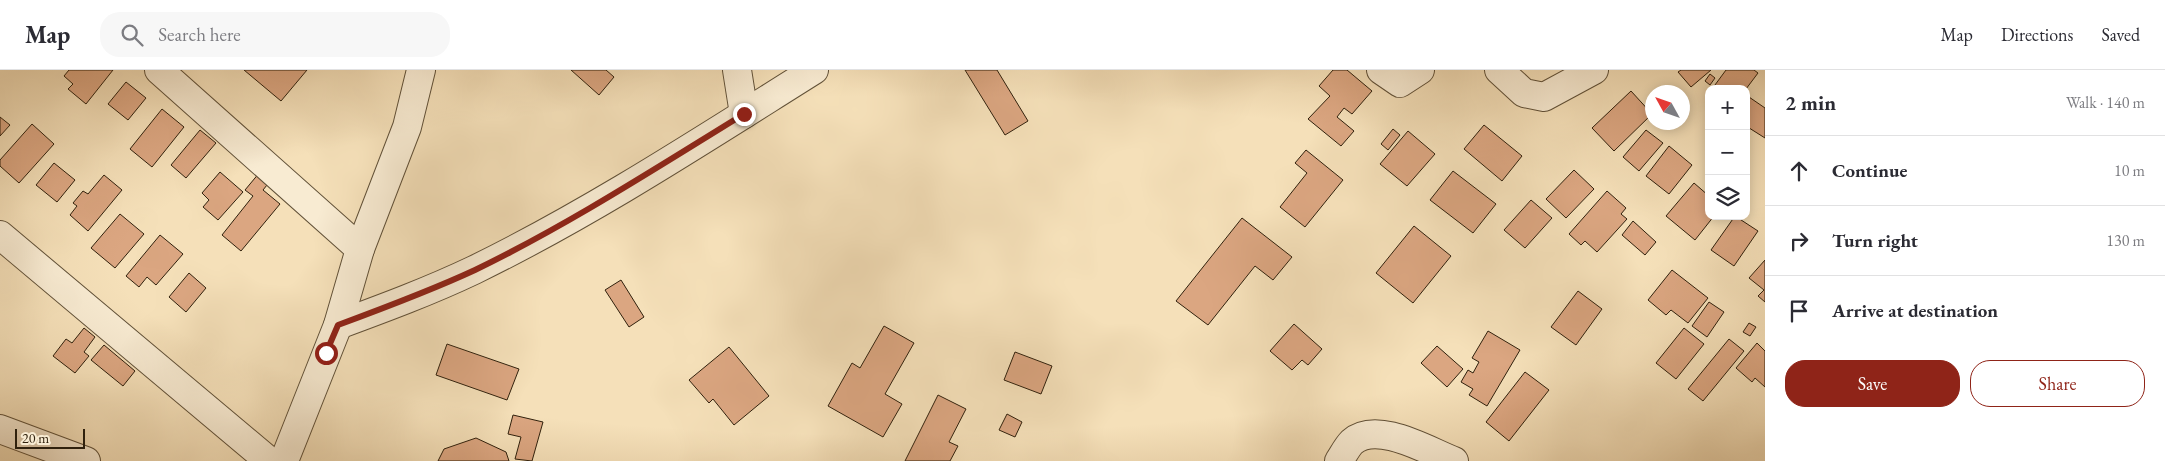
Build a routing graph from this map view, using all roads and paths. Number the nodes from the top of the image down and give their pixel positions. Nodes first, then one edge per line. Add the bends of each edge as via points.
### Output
1 (159, 70) edge
2 (421, 70) edge
3 (737, 70) edge
4 (814, 70) edge
5 (1381, 70) edge
6 (1420, 70) edge
7 (1500, 70) edge
8 (1594, 70) edge
9 (744, 114) junction
10 (0, 235) edge
11 (360, 249) junction
12 (338, 325) junction
13 (0, 429) edge
14 (86, 461) edge
15 (269, 461) edge
16 (284, 461) edge
17 (1339, 461) edge
18 (1454, 461) edge

1 - 11 street
2 - 11 street via 407,127
3 - 9 street
4 - 9 street
5 - 6 street via 1400,84
7 - 8 street via 1524,93 1544,97
9 - 12 street via 602,200 475,270
10 - 15 street
11 - 12 street
12 - 16 street
13 - 14 street
17 - 18 street via 1353,441 1372,433 1392,436

